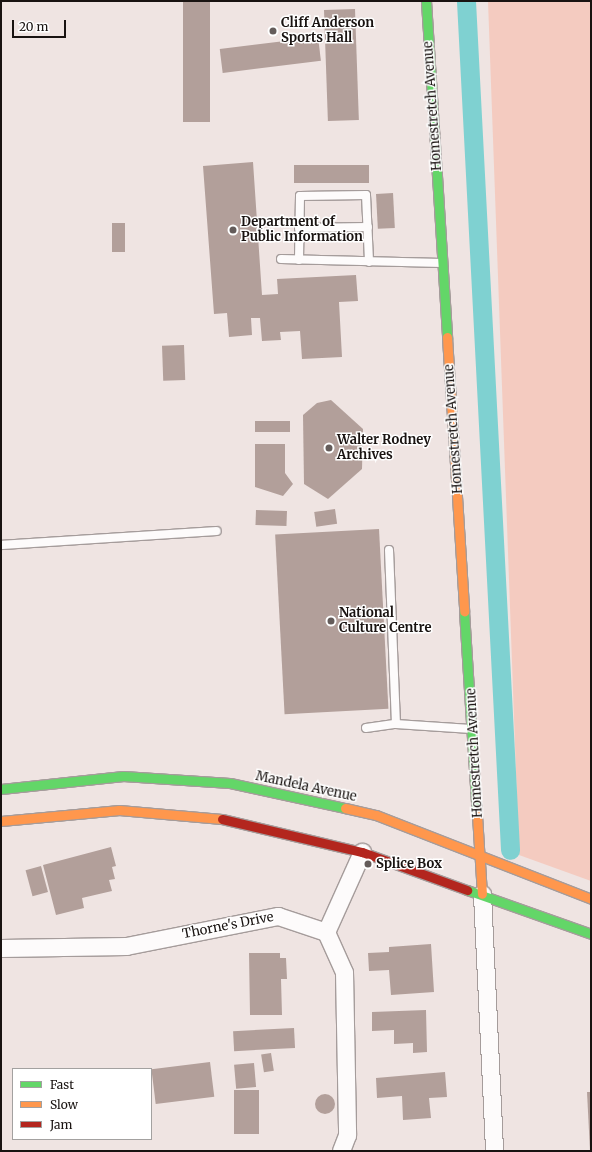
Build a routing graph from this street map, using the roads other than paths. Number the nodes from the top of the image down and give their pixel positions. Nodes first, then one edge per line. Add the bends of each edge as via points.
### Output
1 (426, 1) edge
2 (368, 227) junction
3 (300, 228) junction
4 (281, 259) dead end
5 (299, 260) junction
6 (369, 262) junction
7 (443, 263) junction
8 (217, 531) dead end
9 (1, 545) edge
10 (389, 550) dead end
11 (396, 724) junction
12 (366, 728) dead end
13 (474, 729) junction
14 (1, 789) edge
15 (1, 821) edge
16 (362, 852) junction
17 (481, 858) junction
18 (482, 894) junction
19 (591, 899) edge
20 (326, 932) junction
21 (591, 934) edge
22 (1, 948) edge
23 (341, 1151) edge
24 (494, 1151) edge

1 - 7 main road, Homestretch Avenue
2 - 3 lane
2 - 3 lane via 366,195 300,196
2 - 6 lane
3 - 5 lane
4 - 5 lane
5 - 6 lane
6 - 7 lane
7 - 13 main road, Homestretch Avenue
8 - 9 lane
10 - 11 lane
11 - 12 lane
11 - 13 lane
13 - 17 main road, Homestretch Avenue
14 - 17 main road, Mandela Avenue via 123,776 230,783 376,815
15 - 16 main road via 119,810 179,815 224,819
16 - 18 main road
16 - 20 street
17 - 18 main road, Homestretch Avenue
17 - 19 main road, Mandela Avenue
18 - 21 main road
18 - 24 street
20 - 22 street, Thorne's Drive via 278,916 126,946
20 - 23 street via 344,972 347,1135

